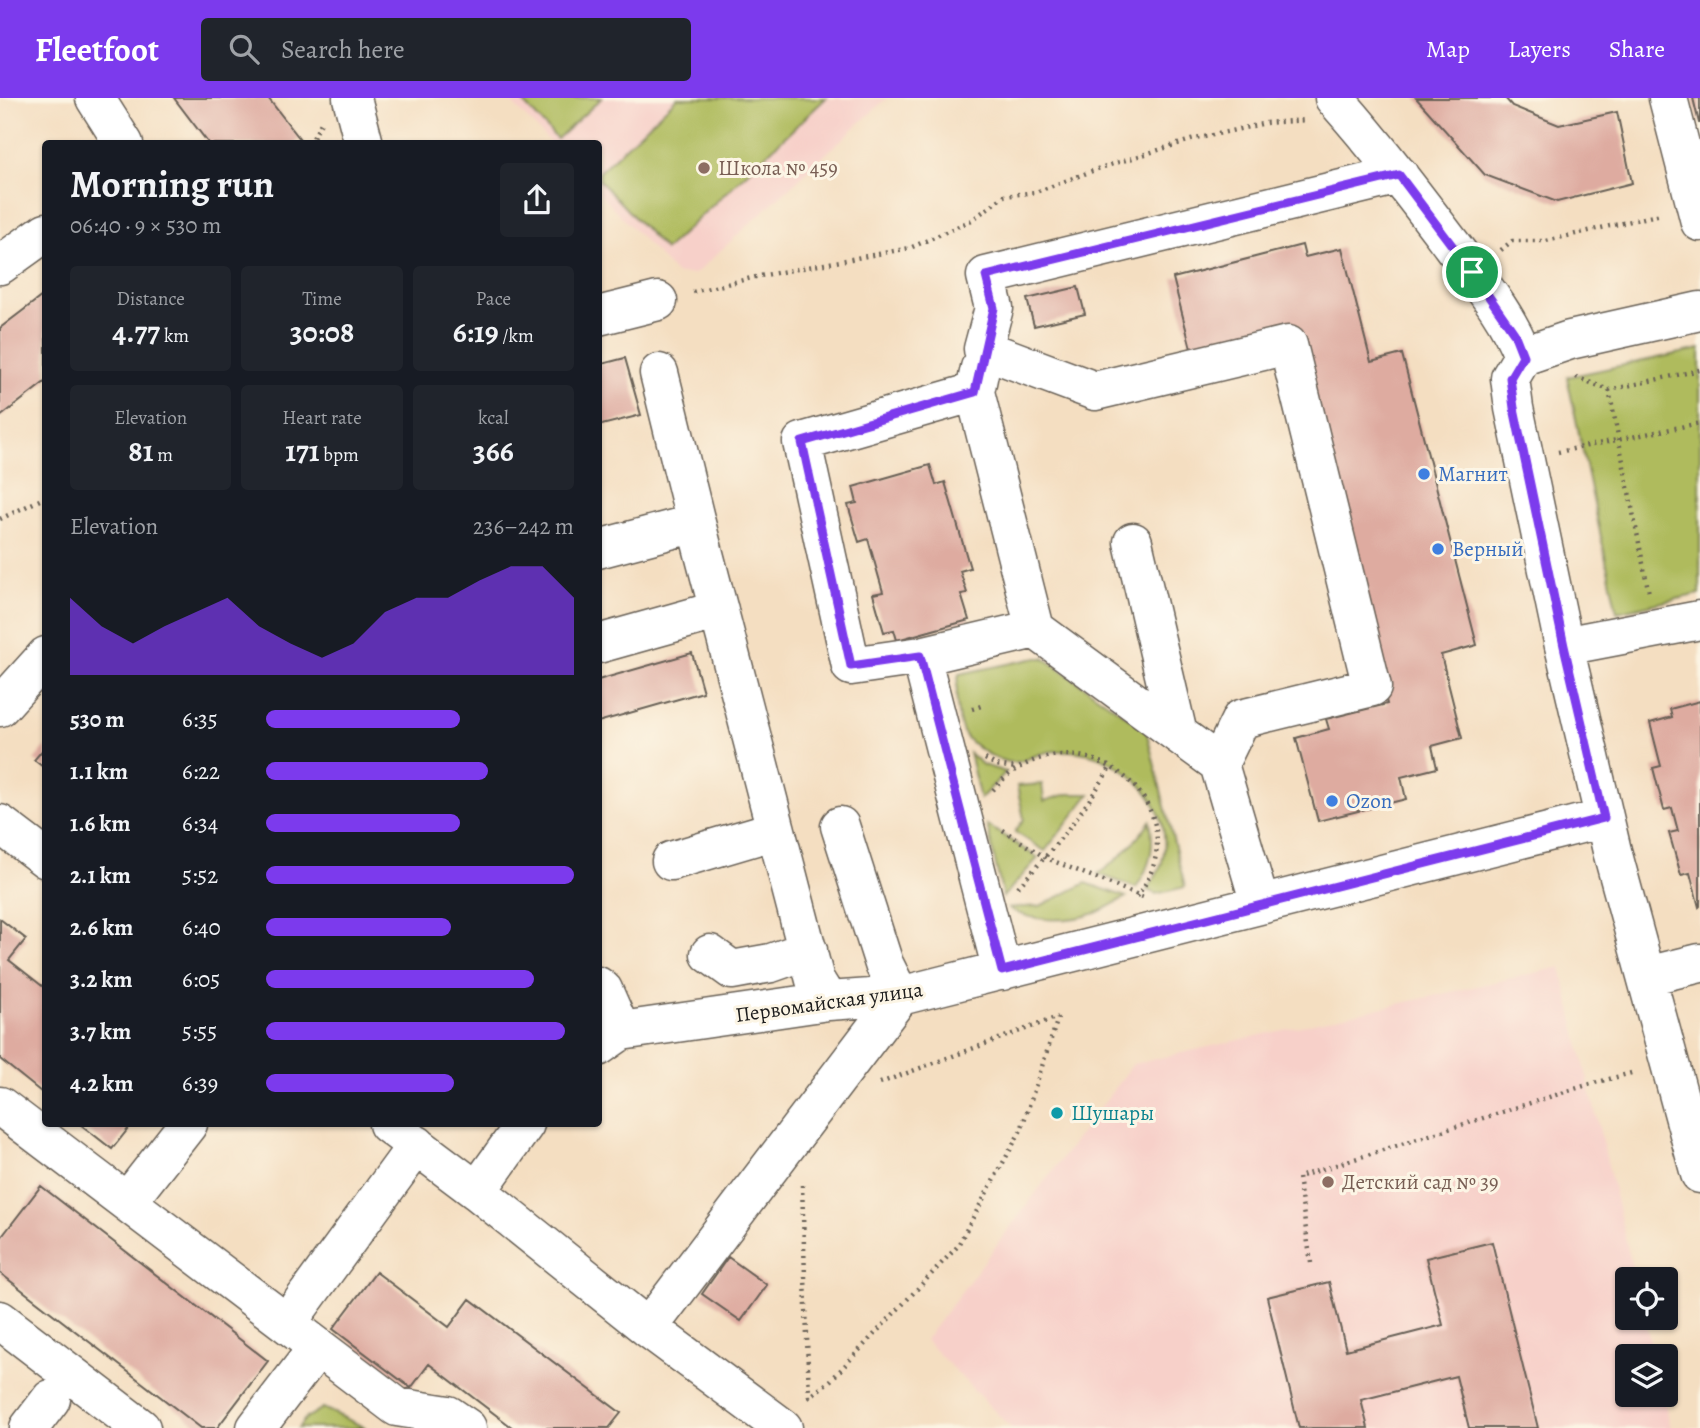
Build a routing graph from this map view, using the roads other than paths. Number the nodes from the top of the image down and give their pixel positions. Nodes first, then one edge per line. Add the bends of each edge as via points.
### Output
1 (95, 98) edge
2 (352, 98) edge
3 (1668, 98) edge
4 (1342, 107) edge
5 (121, 140) edge
6 (363, 140) edge
7 (1399, 175) junction
8 (1698, 214) edge
9 (42, 235) edge
10 (0, 265) edge
11 (658, 300) road end
12 (1700, 311) edge
13 (602, 315) edge
14 (984, 349) junction
15 (1523, 356) junction
16 (659, 373) dead end
17 (975, 392) junction
18 (696, 523) junction
19 (1133, 542) dead end
20 (602, 548) edge
21 (719, 610) junction
22 (1700, 620) edge
23 (1035, 629) junction
24 (602, 642) edge
25 (1564, 646) junction
26 (920, 656) junction
27 (42, 660) edge
28 (0, 707) edge
29 (1178, 734) junction
30 (1219, 764) junction
31 (1604, 818) junction
32 (0, 824) edge
33 (841, 826) dead end
34 (776, 830) junction
35 (42, 856) edge
36 (671, 861) dead end
37 (1260, 904) junction
38 (808, 950) junction
39 (710, 954) dead end
40 (1700, 963) edge
41 (1002, 971) junction
42 (1647, 976) junction
43 (602, 989) edge
44 (900, 996) junction
45 (828, 1001) junction
46 (610, 1039) edge
47 (7, 1125) edge
48 (186, 1127) edge
49 (523, 1127) edge
50 (402, 1134) edge
51 (1700, 1174) edge
52 (477, 1191) junction
53 (127, 1202) junction
54 (0, 1320) edge
55 (287, 1323) junction
56 (648, 1328) junction
57 (318, 1347) junction
58 (779, 1425) edge
59 (141, 1428) edge
60 (256, 1428) edge
61 (467, 1428) edge

1 - 5 street
2 - 6 street
3 - 8 street
4 - 7 street
7 - 14 street via 986,276 994,308
7 - 15 street via 1514,333
9 - 10 street
11 - 13 street
12 - 15 street via 1570,340
14 - 17 street
14 - 30 street via 1095,391 1288,345 1372,687 1241,719
15 - 25 street via 1510,378 1514,408
16 - 18 street
17 - 23 street
17 - 26 street via 802,442 851,666
18 - 20 street
18 - 21 street
19 - 29 street
21 - 24 street
21 - 34 street
22 - 25 street
23 - 26 street
23 - 29 street
25 - 31 street
26 - 41 street
27 - 28 street
29 - 30 street
30 - 37 street
31 - 37 street, Первомайская улица
31 - 42 street
32 - 35 street
33 - 44 street via 884,964
34 - 36 street
34 - 38 street
37 - 41 street, Первомайская улица
38 - 39 street via 732,970
38 - 45 street via 815,979
40 - 42 street
41 - 44 street, Первомайская улица
42 - 51 street
43 - 46 street
44 - 45 street, Первомайская улица
44 - 56 street
45 - 46 street, Первомайская улица
47 - 53 street
48 - 53 street
49 - 52 street
50 - 52 street
50 - 55 street
52 - 56 street
53 - 55 street
54 - 59 street
55 - 57 street
56 - 58 street
57 - 60 street
57 - 61 street via 397,1407 448,1415

